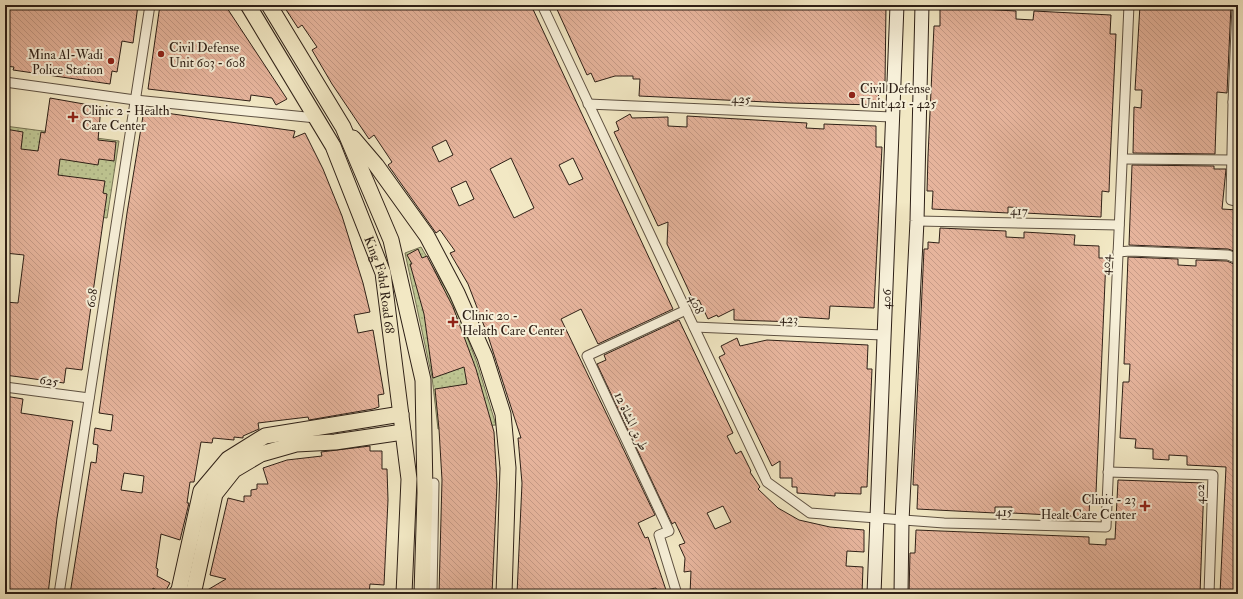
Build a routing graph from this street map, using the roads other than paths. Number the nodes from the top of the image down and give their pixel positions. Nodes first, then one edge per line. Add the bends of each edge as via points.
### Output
1 (150, 5) edge
2 (248, 5) edge
3 (269, 5) edge
4 (542, 5) edge
5 (897, 5) edge
6 (922, 5) edge
7 (1129, 5) edge
8 (1237, 5) edge
9 (5, 82) edge
10 (135, 100) junction
11 (1236, 102) edge
12 (588, 104) junction
13 (892, 117) junction
14 (316, 118) junction
15 (343, 127) junction
16 (1122, 159) junction
17 (1231, 160) junction
18 (1238, 202) edge
19 (917, 221) junction
20 (1120, 225) junction
21 (1118, 252) junction
22 (1238, 259) edge
23 (686, 310) junction
24 (694, 327) junction
25 (883, 335) junction
26 (5, 387) edge
27 (89, 398) junction
28 (401, 414) junction
29 (403, 432) junction
30 (1108, 472) junction
31 (434, 483) dead end
32 (208, 493) junction
33 (876, 518) junction
34 (902, 521) junction
35 (1106, 527) joint
36 (59, 594) edge
37 (176, 594) edge
38 (196, 594) edge
39 (404, 594) edge
40 (422, 594) edge
41 (432, 594) edge
42 (504, 594) edge
43 (677, 594) edge
44 (874, 594) edge
45 (901, 594) edge
46 (1209, 594) edge

1 - 10 street, 608
2 - 14 main road, King Fahd Road 68
3 - 15 main road, King Fahd Road 68
4 - 12 street, 408
5 - 13 street, 406
6 - 19 street
7 - 16 street, 404
8 - 11 street
9 - 10 street
10 - 14 street
10 - 27 street, 608
11 - 17 street
12 - 13 street, 425
12 - 23 street, 408
13 - 25 street, 406
14 - 28 main road, King Fahd Road 68 via 333,146 383,273
15 - 40 main road, King Fahd Road 68 via 391,240 423,380 425,492
15 - 42 main road via 376,166 427,236 457,293 485,357 503,414 508,468
16 - 17 street
16 - 20 street, 404
17 - 18 street via 1231,200
19 - 20 street, 417
19 - 34 street
20 - 21 street, 404
21 - 22 street via 1228,255
21 - 30 street, 404
23 - 24 street, 408
23 - 43 street, طريق المشاة 12 via 587,356 669,531 659,535
24 - 25 street, 423
24 - 33 street, 408 via 767,482 810,513
25 - 33 street, 406
26 - 27 street, 625
27 - 36 street, 608
28 - 29 main road, King Fahd Road 68
28 - 32 main road via 265,436 228,459
29 - 32 main road via 335,442 296,444 261,454 234,470
29 - 39 main road, King Fahd Road 68 via 409,479
30 - 35 street, 404
30 - 46 street, 402 via 1213,475
31 - 41 street
32 - 37 main road
32 - 38 main road via 194,590
33 - 34 street, 408
33 - 44 street, 406
34 - 35 street, 415
34 - 45 street

